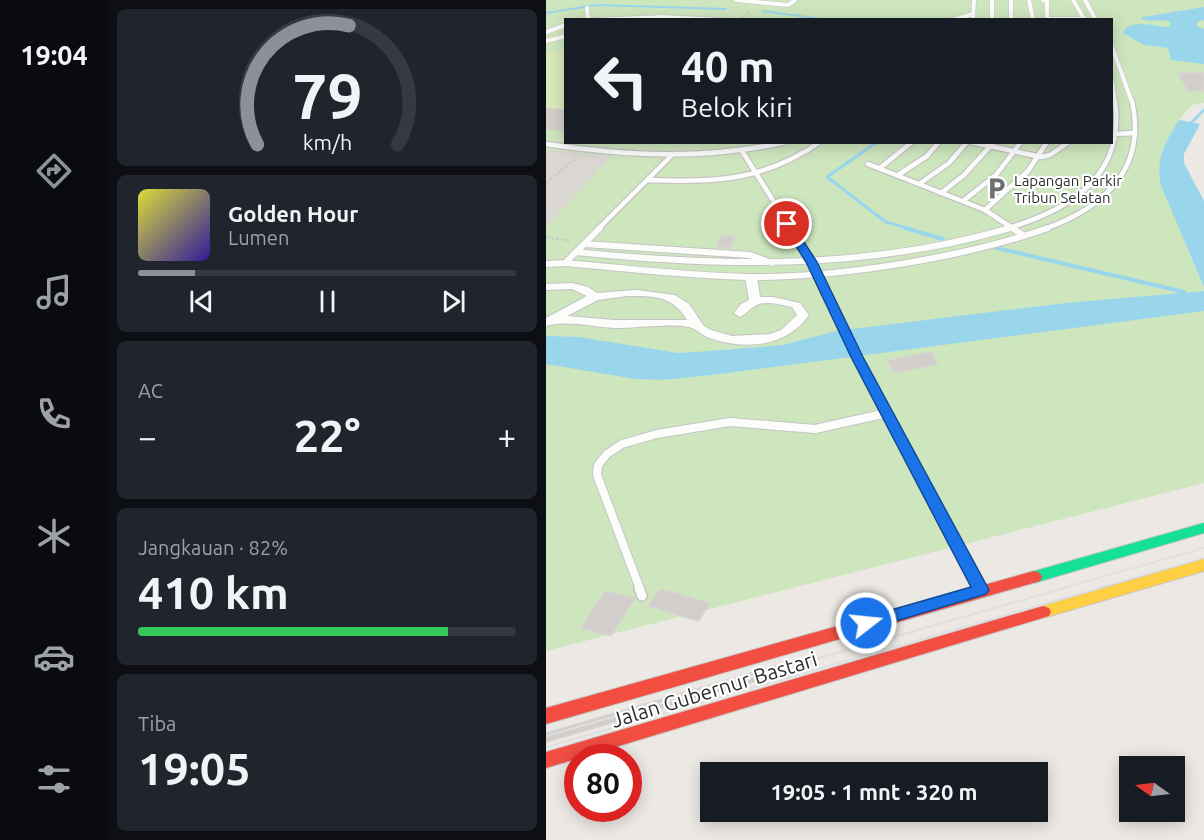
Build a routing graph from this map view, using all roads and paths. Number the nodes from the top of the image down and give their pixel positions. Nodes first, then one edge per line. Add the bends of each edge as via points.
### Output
1 (736, 0) edge
2 (795, 0) edge
3 (974, 0) edge
4 (992, 0) edge
5 (1011, 0) edge
6 (1029, 0) edge
7 (1043, 0) edge
8 (1073, 0) edge
9 (1085, 0) edge
10 (587, 8) dead end
11 (973, 14) junction
12 (588, 18) edge
13 (631, 18) edge
14 (674, 18) edge
15 (960, 18) edge
16 (973, 18) edge
17 (992, 18) edge
18 (1011, 18) edge
19 (1033, 18) edge
20 (1047, 18) edge
21 (1084, 18) edge
22 (1095, 18) edge
23 (564, 26) edge
24 (546, 32) edge
25 (564, 36) edge
26 (546, 41) edge
27 (1113, 49) edge
28 (1113, 87) edge
29 (1114, 133) edge
30 (1134, 133) junction
31 (546, 144) edge
32 (776, 144) edge
33 (817, 144) edge
34 (910, 144) edge
35 (937, 144) edge
36 (967, 144) edge
37 (1020, 144) edge
38 (1046, 144) edge
39 (1066, 144) edge
40 (993, 145) edge
41 (587, 149) junction
42 (742, 151) junction
43 (1016, 152) junction
44 (671, 156) junction
45 (1041, 157) junction
46 (868, 164) dead end
47 (880, 168) junction
48 (757, 175) junction
49 (898, 175) junction
50 (647, 180) junction
51 (546, 183) edge
52 (919, 184) junction
53 (941, 193) junction
54 (963, 201) junction
55 (985, 210) junction
56 (1012, 227) junction
57 (1023, 235) junction
58 (546, 237) edge
59 (585, 244) junction
60 (576, 252) junction
61 (811, 262) junction
62 (565, 263) junction
63 (546, 264) edge
64 (773, 264) junction
65 (817, 273) junction
66 (751, 277) junction
67 (546, 287) edge
68 (595, 297) junction
69 (754, 300) junction
70 (740, 313) dead end
71 (549, 320) edge
72 (697, 323) junction
73 (887, 413) junction
74 (1204, 528) edge
75 (1204, 565) edge
76 (981, 590) junction
77 (642, 596) dead end
78 (546, 716) edge
79 (546, 760) edge

1 - 2 lane via 788,5
3 - 11 lane
4 - 17 lane
5 - 18 lane
6 - 19 lane
7 - 20 lane via 1047,1
8 - 21 lane
9 - 22 lane
10 - 12 lane
11 - 15 lane
11 - 16 lane
13 - 14 lane
23 - 24 lane
25 - 26 lane
27 - 30 lane via 1130,86
28 - 29 lane via 1118,111
29 - 30 lane
29 - 56 lane via 1114,149 1101,175 1079,198
30 - 57 lane via 1134,149 1120,177 1098,202 1054,225
31 - 41 lane
32 - 42 lane
33 - 48 lane via 790,164
34 - 47 lane
35 - 49 lane via 927,156
36 - 52 lane
37 - 43 lane
38 - 45 lane
39 - 45 lane
40 - 43 lane
40 - 53 lane
41 - 44 lane
41 - 51 path
42 - 44 lane
42 - 48 lane
43 - 45 lane
43 - 54 lane via 996,175
44 - 50 lane
45 - 55 lane via 1017,184
46 - 47 lane
47 - 49 lane
48 - 50 lane via 730,180
48 - 61 lane
49 - 52 lane
50 - 59 lane
52 - 53 lane
53 - 54 lane
54 - 55 lane
55 - 56 lane
56 - 57 lane
56 - 61 lane via 914,249
57 - 65 lane via 919,260
58 - 59 path
59 - 60 lane
59 - 64 lane via 750,255
60 - 62 lane
60 - 64 lane via 699,263
61 - 64 lane
61 - 65 lane
62 - 63 lane
62 - 66 lane
65 - 66 lane
65 - 73 lane
66 - 69 street
67 - 68 street via 561,284 588,289
68 - 71 street
68 - 72 street via 651,294 681,300
69 - 70 street
69 - 72 street via 776,299 796,304 803,315 797,327 785,335 762,340 706,333
71 - 72 street
73 - 76 lane
73 - 77 lane via 815,429 742,422 715,424 637,438 607,454 598,465 597,476
74 - 76 highway, Jalan Gubernur Bastari
75 - 79 highway, Jalan Gubernur Bastari
76 - 78 highway, Jalan Gubernur Bastari

